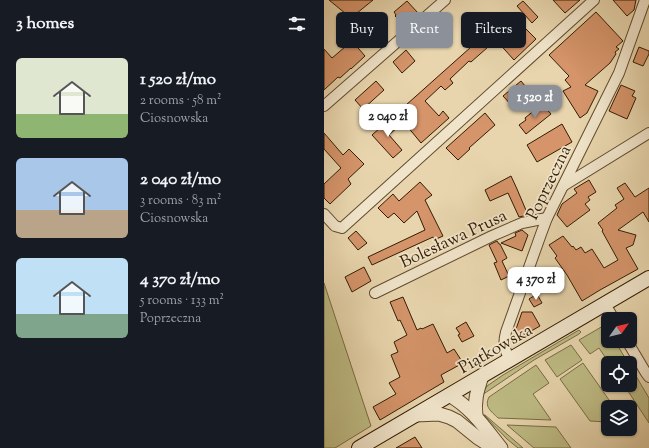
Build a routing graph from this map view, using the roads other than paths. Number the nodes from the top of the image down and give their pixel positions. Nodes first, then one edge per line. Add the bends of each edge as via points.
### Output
1 (445, 0) edge
2 (594, 0) edge
3 (646, 0) edge
4 (324, 106) edge
5 (649, 133) edge
6 (563, 186) junction
7 (324, 214) edge
8 (547, 218) junction
9 (649, 278) edge
10 (375, 293) dead end
11 (605, 304) junction
12 (610, 312) edge
13 (631, 348) edge
14 (510, 360) junction
15 (482, 376) junction
16 (649, 377) edge
17 (449, 395) junction
18 (415, 415) junction
19 (476, 417) junction
20 (457, 421) junction
21 (359, 448) edge
22 (494, 448) edge
23 (501, 448) edge

1 - 4 street
2 - 7 street via 342,228 335,226
3 - 6 street, Poprzeczna via 619,72
5 - 6 street
6 - 8 street, Poprzeczna
8 - 10 street, Bolesława Prusa via 522,223
8 - 14 street, Poprzeczna via 506,332 504,345
9 - 11 main road, Piątkowska
11 - 12 street
11 - 14 main road, Piątkowska
13 - 16 street
14 - 15 main road, Piątkowska
15 - 17 main road, Piątkowska
15 - 19 street via 475,401
17 - 18 main road, Piątkowska
17 - 19 street
17 - 20 street via 450,410
18 - 20 street via 439,414
18 - 21 main road, Piątkowska
19 - 23 street
20 - 22 street

